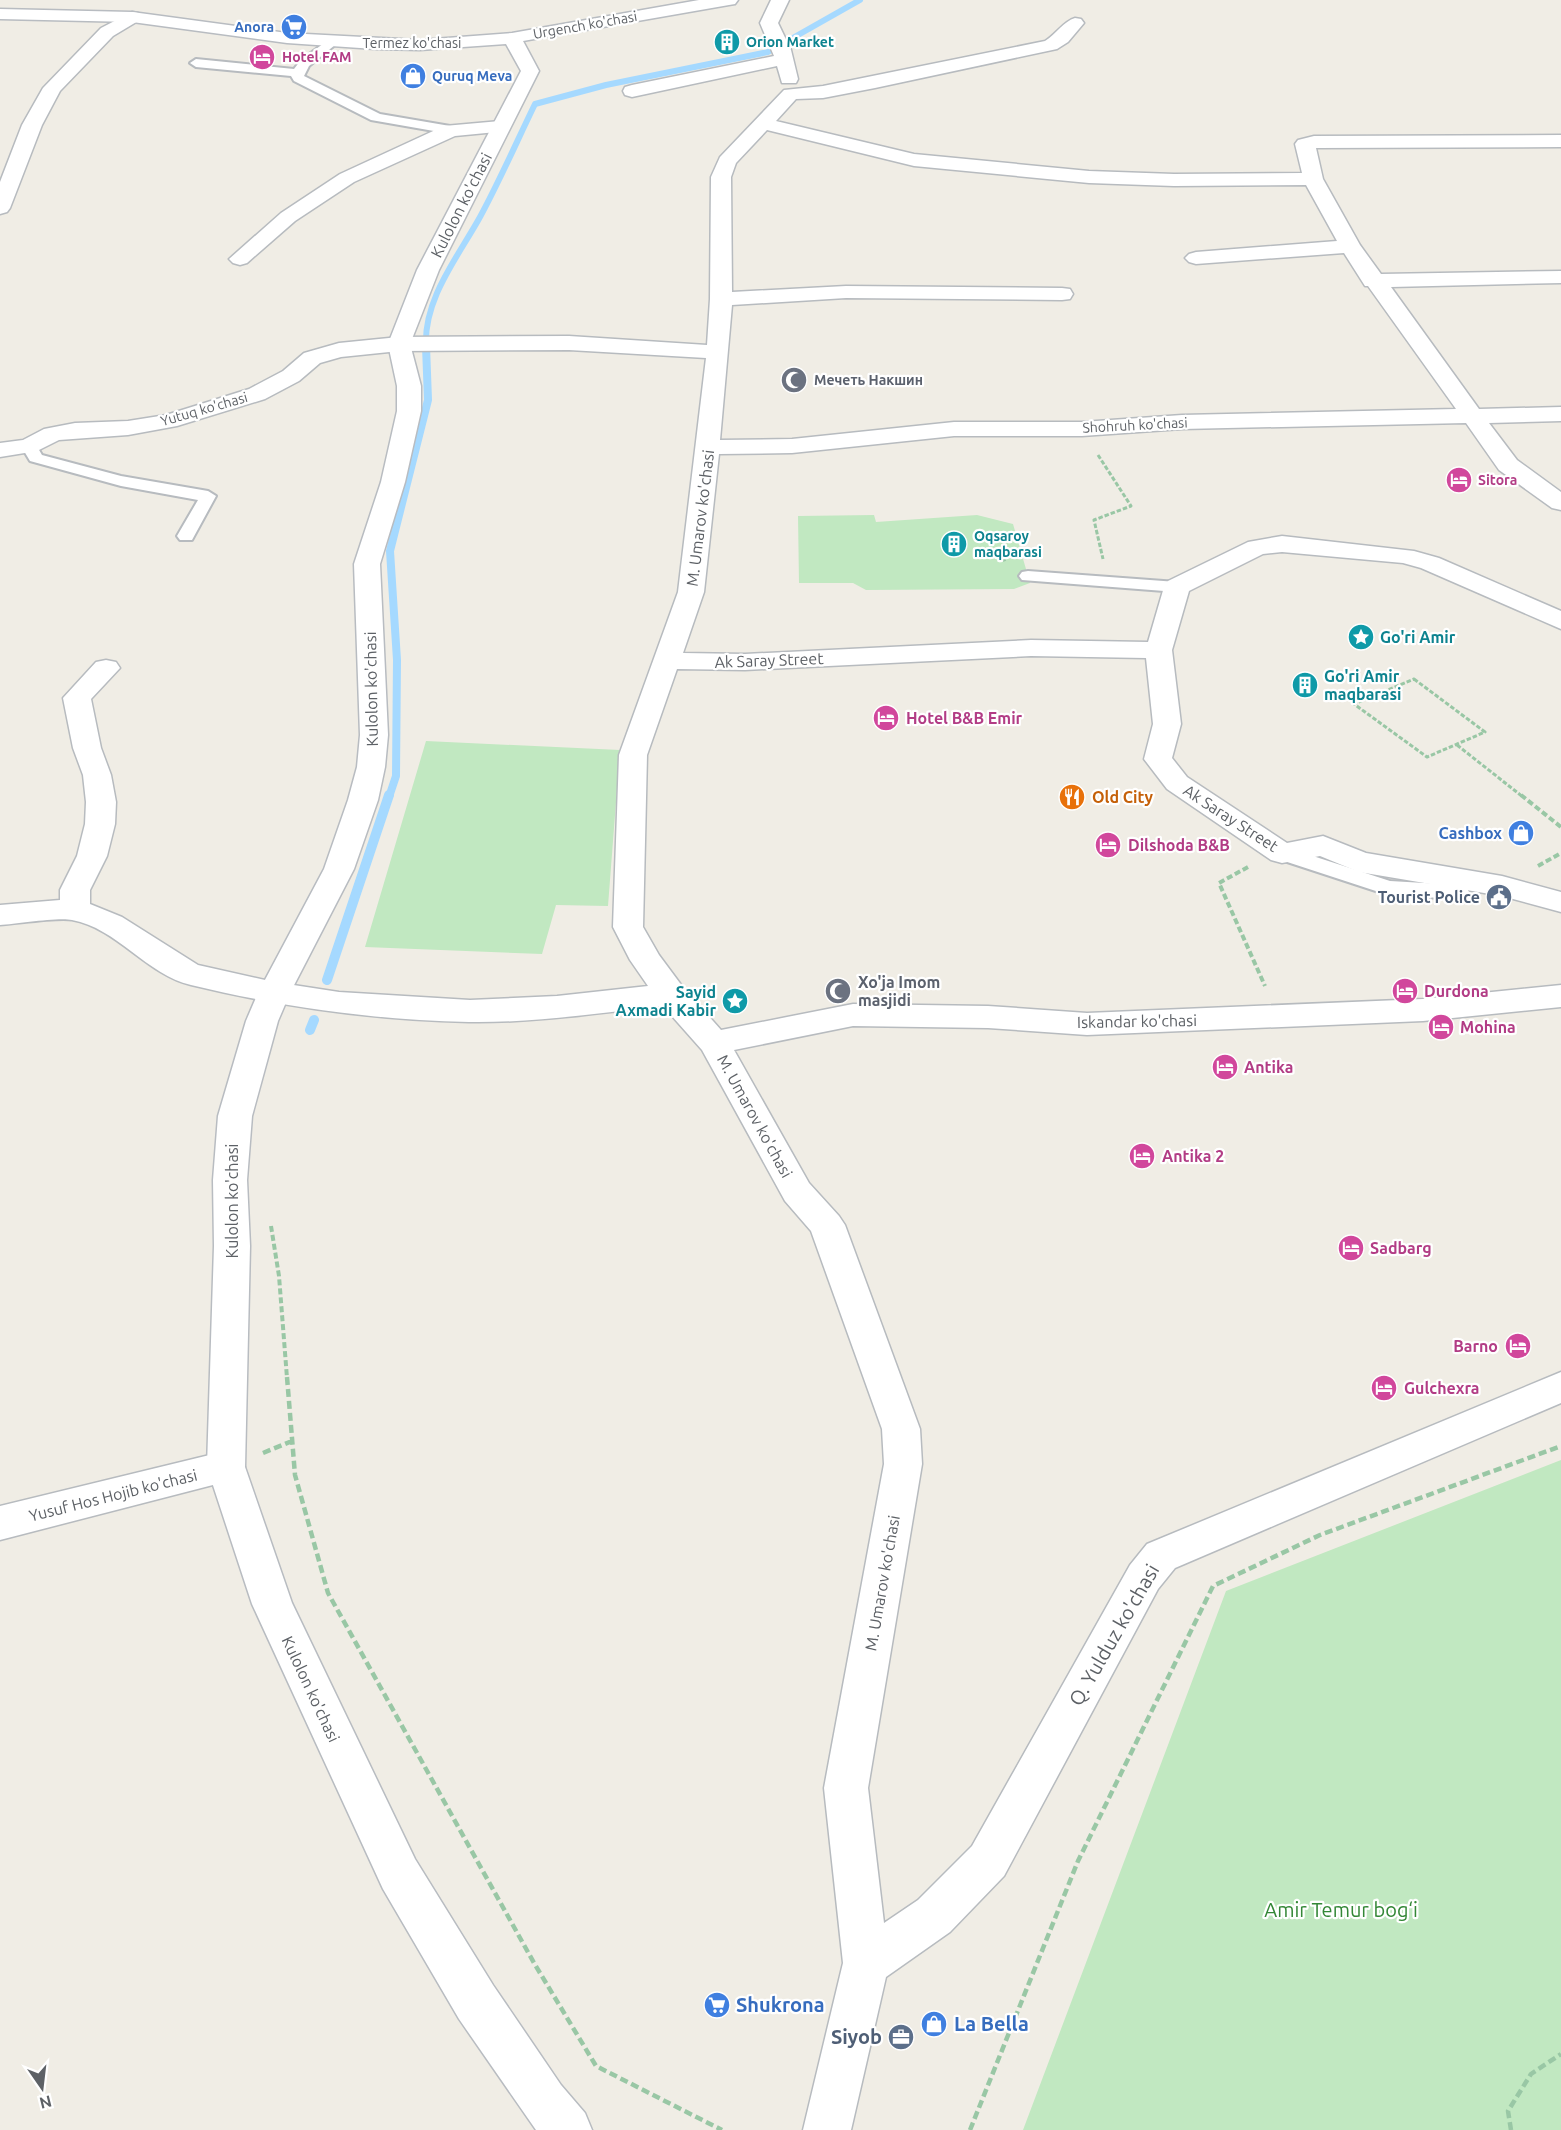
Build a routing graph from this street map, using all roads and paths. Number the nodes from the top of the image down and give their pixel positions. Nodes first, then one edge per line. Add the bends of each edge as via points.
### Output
1 (71, 0) edge
2 (85, 0) edge
3 (729, 0) edge
4 (780, 0) edge
5 (39, 13) junction
6 (0, 14) edge
7 (132, 17) junction
8 (1075, 23) dead end
9 (512, 38) junction
10 (331, 42) junction
11 (781, 50) junction
12 (196, 63) dead end
13 (297, 73) junction
14 (632, 92) dead end
15 (791, 94) junction
16 (764, 124) junction
17 (500, 127) junction
18 (451, 130) junction
19 (1561, 141) edge
20 (1313, 179) junction
21 (0, 208) edge
22 (1350, 246) junction
23 (1196, 258) dead end
24 (240, 259) dead end
25 (1561, 276) edge
26 (1373, 280) junction
27 (1062, 294) dead end
28 (721, 299) junction
29 (406, 344) junction
30 (718, 352) junction
31 (1561, 414) edge
32 (1473, 416) junction
33 (1082, 429) junction
34 (29, 446) junction
35 (709, 447) junction
36 (0, 450) edge
37 (1561, 503) edge
38 (186, 536) dead end
39 (1028, 576) dead end
40 (1108, 582) junction
41 (1177, 587) junction
42 (1561, 621) edge
43 (1159, 650) junction
44 (667, 661) junction
45 (106, 668) dead end
46 (1457, 745) junction
47 (1561, 826) edge
48 (1281, 852) junction
49 (1459, 892) dead end
50 (1561, 902) edge
51 (75, 909) junction
52 (0, 915) edge
53 (274, 993) junction
54 (671, 994) junction
55 (1561, 996) edge
56 (1278, 1016) junction
57 (714, 1044) junction
58 (270, 1219) dead end
59 (1561, 1387) edge
60 (1561, 1446) edge
61 (226, 1467) junction
62 (0, 1523) edge
63 (866, 1963) junction
64 (1561, 2054) edge
65 (568, 2130) edge
66 (723, 2130) edge
67 (827, 2130) edge
68 (970, 2130) edge
69 (1511, 2130) edge

1 - 5 street via 65,7
2 - 7 street
3 - 9 street, Urgench ko'chasi
4 - 11 street via 769,23
5 - 6 street
5 - 7 street
7 - 10 street, Termez ko'chasi
7 - 21 street via 107,32 52,88 32,126
8 - 15 street via 1051,45 823,92
9 - 10 street, Termez ko'chasi via 420,45
9 - 17 street, Kulolon ko'chasi via 530,71
10 - 13 lane
11 - 14 street
11 - 15 street
12 - 13 lane
13 - 18 lane via 298,78 376,117
15 - 16 street, M. Umarov ko'chasi
16 - 20 street via 914,160 1089,177
16 - 28 street, M. Umarov ko'chasi via 727,161 721,177
17 - 18 street
17 - 29 street, Kulolon ko'chasi via 428,270
18 - 24 street via 347,178 288,217
19 - 20 street via 1314,142 1305,144
20 - 22 street
22 - 23 street
22 - 26 street
25 - 26 street
26 - 32 street
27 - 28 street via 846,292
28 - 30 street, M. Umarov ko'chasi
29 - 30 street, Yutuq ko'chasi via 568,344
29 - 34 street, Yutuq ko'chasi via 339,350 312,358 291,376 257,394 169,421 68,431
29 - 53 street, Kulolon ko'chasi via 409,411 393,482 367,564 374,735 371,766 339,869
30 - 35 street, M. Umarov ko'chasi
31 - 32 street, Shohruh ko'chasi
32 - 33 street, Shohruh ko'chasi via 1182,422
32 - 37 street via 1508,465
33 - 35 street, Shohruh ko'chasi via 954,429 792,446
33 - 40 path via 1131,506 1094,520
34 - 36 street, Yutuq ko'chasi
34 - 38 lane via 36,458 100,477 208,496
35 - 44 street, M. Umarov ko'chasi via 691,592
39 - 40 lane
40 - 41 lane
41 - 42 street via 1257,547 1282,544 1405,556 1430,563
41 - 43 street, Ak Saray Street
43 - 44 street, Ak Saray Street via 1030,648 745,662
43 - 48 street, Ak Saray Street via 1167,724 1158,759 1177,783
44 - 54 street, M. Umarov ko'chasi via 633,754 628,927
45 - 51 street via 77,698 101,802 92,856 75,890
46 - 46 path via 1427,758 1354,704 1414,679 1485,732
46 - 47 path
48 - 49 lane via 1388,888
48 - 50 street, Ak Saray Street via 1323,846 1359,862 1502,886
48 - 56 path via 1219,883
51 - 52 street
51 - 53 street via 111,924 188,974
53 - 54 street via 339,1003 470,1011 557,1007
53 - 61 street, Kulolon ko'chasi via 242,1085 231,1148
54 - 57 street, M. Umarov ko'chasi
55 - 56 street, Iskandar ko'chasi via 1423,1010
56 - 57 street, Iskandar ko'chasi via 1087,1024 988,1017 853,1015
57 - 63 street, M. Umarov ko'chasi via 797,1192 826,1225 901,1429 903,1464 846,1788
58 - 66 path via 279,1276 295,1475 328,1593 534,1963 596,2066
59 - 63 street, Q. Yulduz ko'chasi via 1161,1556 1144,1577 988,1861 934,1916
60 - 68 path via 1320,1535 1213,1586 1078,1861
61 - 62 street, Yusuf Hos Hojib ko'chasi
61 - 65 street, Kulolon ko'chasi via 272,1604 399,1874 476,2002 544,2102
63 - 67 street, M. Umarov ko'chasi
64 - 69 path via 1531,2074 1508,2111

